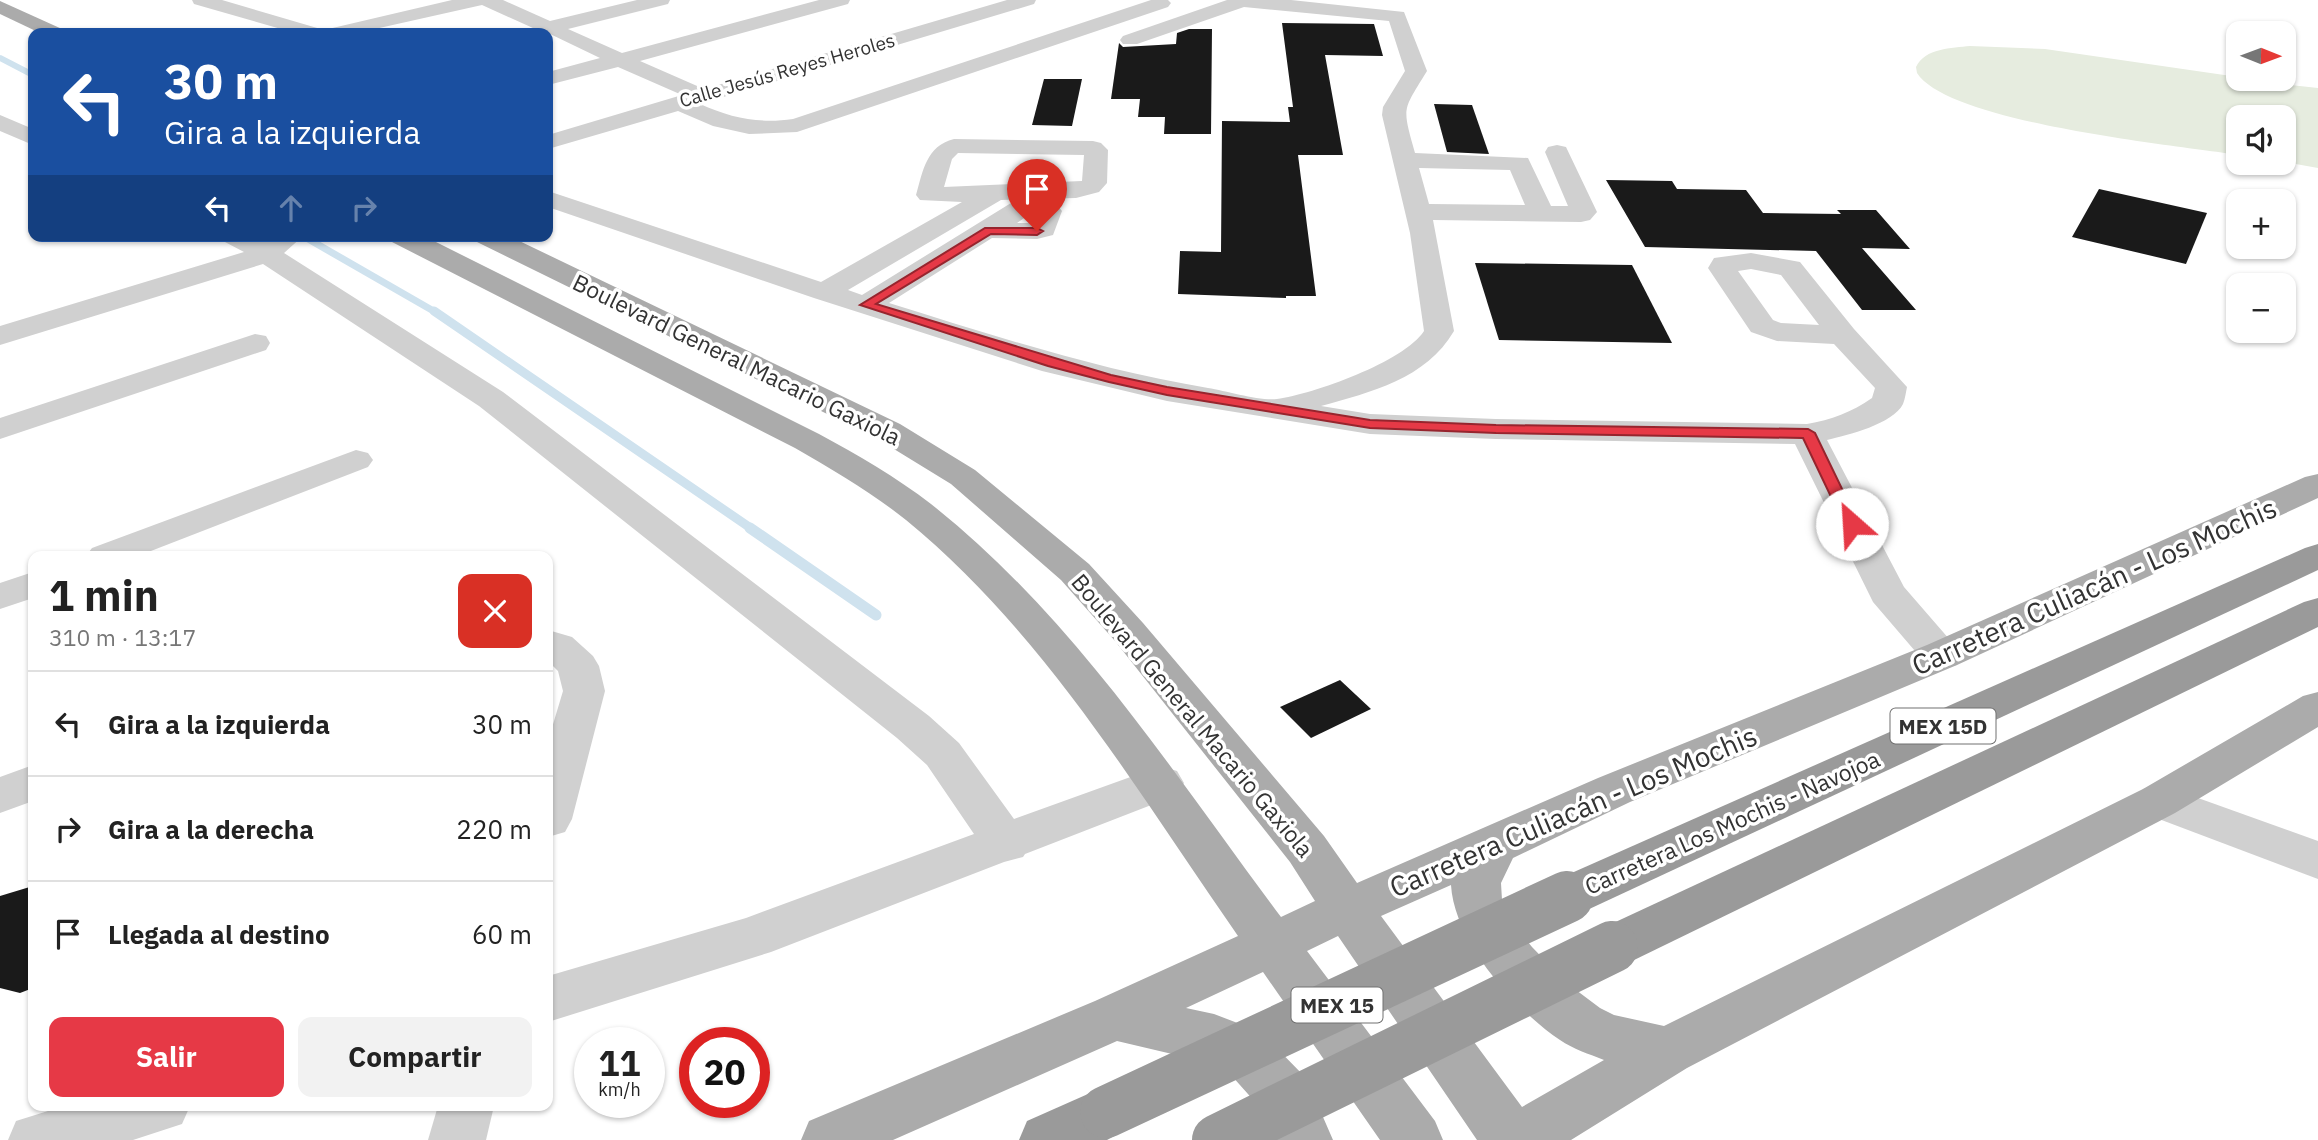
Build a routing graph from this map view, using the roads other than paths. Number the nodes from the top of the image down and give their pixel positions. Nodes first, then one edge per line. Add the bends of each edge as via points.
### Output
1 (201, 0) edge
2 (477, 0) edge
3 (487, 0) edge
4 (661, 0) edge
5 (841, 0) edge
6 (972, 0) edge
7 (1027, 0) edge
8 (1169, 0) edge
9 (283, 5) dead end
10 (0, 7) edge
11 (999, 8) junction
12 (246, 13) junction
13 (44, 28) edge
14 (298, 28) edge
15 (354, 28) edge
16 (549, 28) joint
17 (553, 30) edge
18 (1130, 40) dead end
19 (620, 60) junction
20 (553, 78) edge
21 (688, 99) junction
22 (0, 122) edge
23 (28, 136) edge
24 (553, 140) edge
25 (1557, 152) dead end
26 (1404, 160) junction
27 (997, 192) junction
28 (553, 201) edge
29 (1417, 212) junction
30 (1542, 214) junction
31 (989, 230) dead end
32 (269, 242) edge
33 (414, 242) edge
34 (498, 242) edge
35 (824, 292) junction
36 (866, 305) junction
37 (0, 320) edge
38 (1843, 335) dead end
39 (0, 336) edge
40 (255, 343) dead end
41 (1276, 409) junction
42 (0, 429) edge
43 (1808, 433) junction
44 (356, 460) dead end
45 (2318, 485) edge
46 (118, 551) edge
47 (2318, 556) edge
48 (28, 586) edge
49 (0, 597) edge
50 (2318, 611) edge
51 (553, 646) edge
52 (1942, 655) junction
53 (2312, 713) edge
54 (1161, 783) junction
55 (28, 784) edge
56 (0, 796) edge
57 (553, 801) edge
58 (2159, 801) junction
59 (1006, 844) junction
60 (1496, 845) junction
61 (2318, 860) edge
62 (1567, 897) joint
63 (1347, 909) junction
64 (1274, 944) junction
65 (1612, 947) joint
66 (553, 997) edge
67 (1114, 1017) junction
68 (1668, 1051) junction
69 (144, 1111) edge
70 (466, 1111) edge
71 (37, 1140) edge
72 (457, 1140) edge
73 (830, 1140) edge
74 (1048, 1140) edge
75 (1218, 1140) edge
76 (1304, 1140) edge
77 (1414, 1140) edge
78 (1511, 1140) edge
79 (1519, 1140) edge

1 - 12 street
2 - 15 street
3 - 16 street
4 - 16 street
5 - 19 street
6 - 11 street
7 - 11 street, Calle Jesús Reyes Heroles
8 - 21 street via 797,125 767,129 725,124
9 - 12 street
10 - 13 main road
11 - 21 street, Calle Jesús Reyes Heroles
12 - 14 street
17 - 19 street
18 - 26 street via 1242,1 1397,16 1416,71 1394,107
19 - 20 street
19 - 21 street
21 - 24 street, Calle Jesús Reyes Heroles
22 - 23 street
25 - 30 street via 1584,212
26 - 29 street
26 - 30 street via 1520,163
27 - 27 street via 1090,187 1096,150 947,148 929,195
27 - 35 street
28 - 35 street
29 - 30 street
29 - 41 street via 1439,331 1431,344 1373,381
31 - 36 street
32 - 37 street
32 - 39 street
32 - 59 street via 491,399 913,727 943,754
33 - 54 main road, Boulevard General Macario Gaxiola via 772,422 917,511 1023,608
34 - 63 main road, Boulevard General Macario Gaxiola via 888,431 963,477 1075,572 1129,632 1307,849
35 - 36 street
36 - 41 street via 1098,376
38 - 43 street via 1891,387 1887,404 1840,429
40 - 42 street
41 - 43 street via 1370,424
43 - 52 street via 1887,593
44 - 46 street
45 - 52 main road, Carretera Culiacán - Los Mochis
47 - 62 highway, Carretera Los Mochis - Navojoa / MEX 15D
48 - 49 street
50 - 65 highway, MEX 15D
51 - 57 street via 578,666 584,691
52 - 60 main road, Carretera Culiacán - Los Mochis via 1614,790
53 - 58 main road
54 - 59 street
54 - 64 main road, Boulevard General Macario Gaxiola
55 - 56 street
58 - 61 street
58 - 68 main road
59 - 66 street via 753,937
60 - 63 main road, Carretera Culiacán - Los Mochis
60 - 68 main road via 1476,881 1476,896 1482,917 1508,955 1544,996 1581,1025 1619,1041
62 - 74 highway, MEX 15, bridge
63 - 64 main road, Carretera Culiacán - Los Mochis
63 - 78 main road, Boulevard General Macario Gaxiola
64 - 67 main road, Carretera Culiacán - Los Mochis
64 - 77 main road, Boulevard General Macario Gaxiola
65 - 75 highway, MEX 15, bridge
67 - 73 main road, Carretera Culiacán - Los Mochis
67 - 76 main road via 1214,1038 1242,1049 1286,1096
68 - 79 main road
69 - 71 street
70 - 72 street

